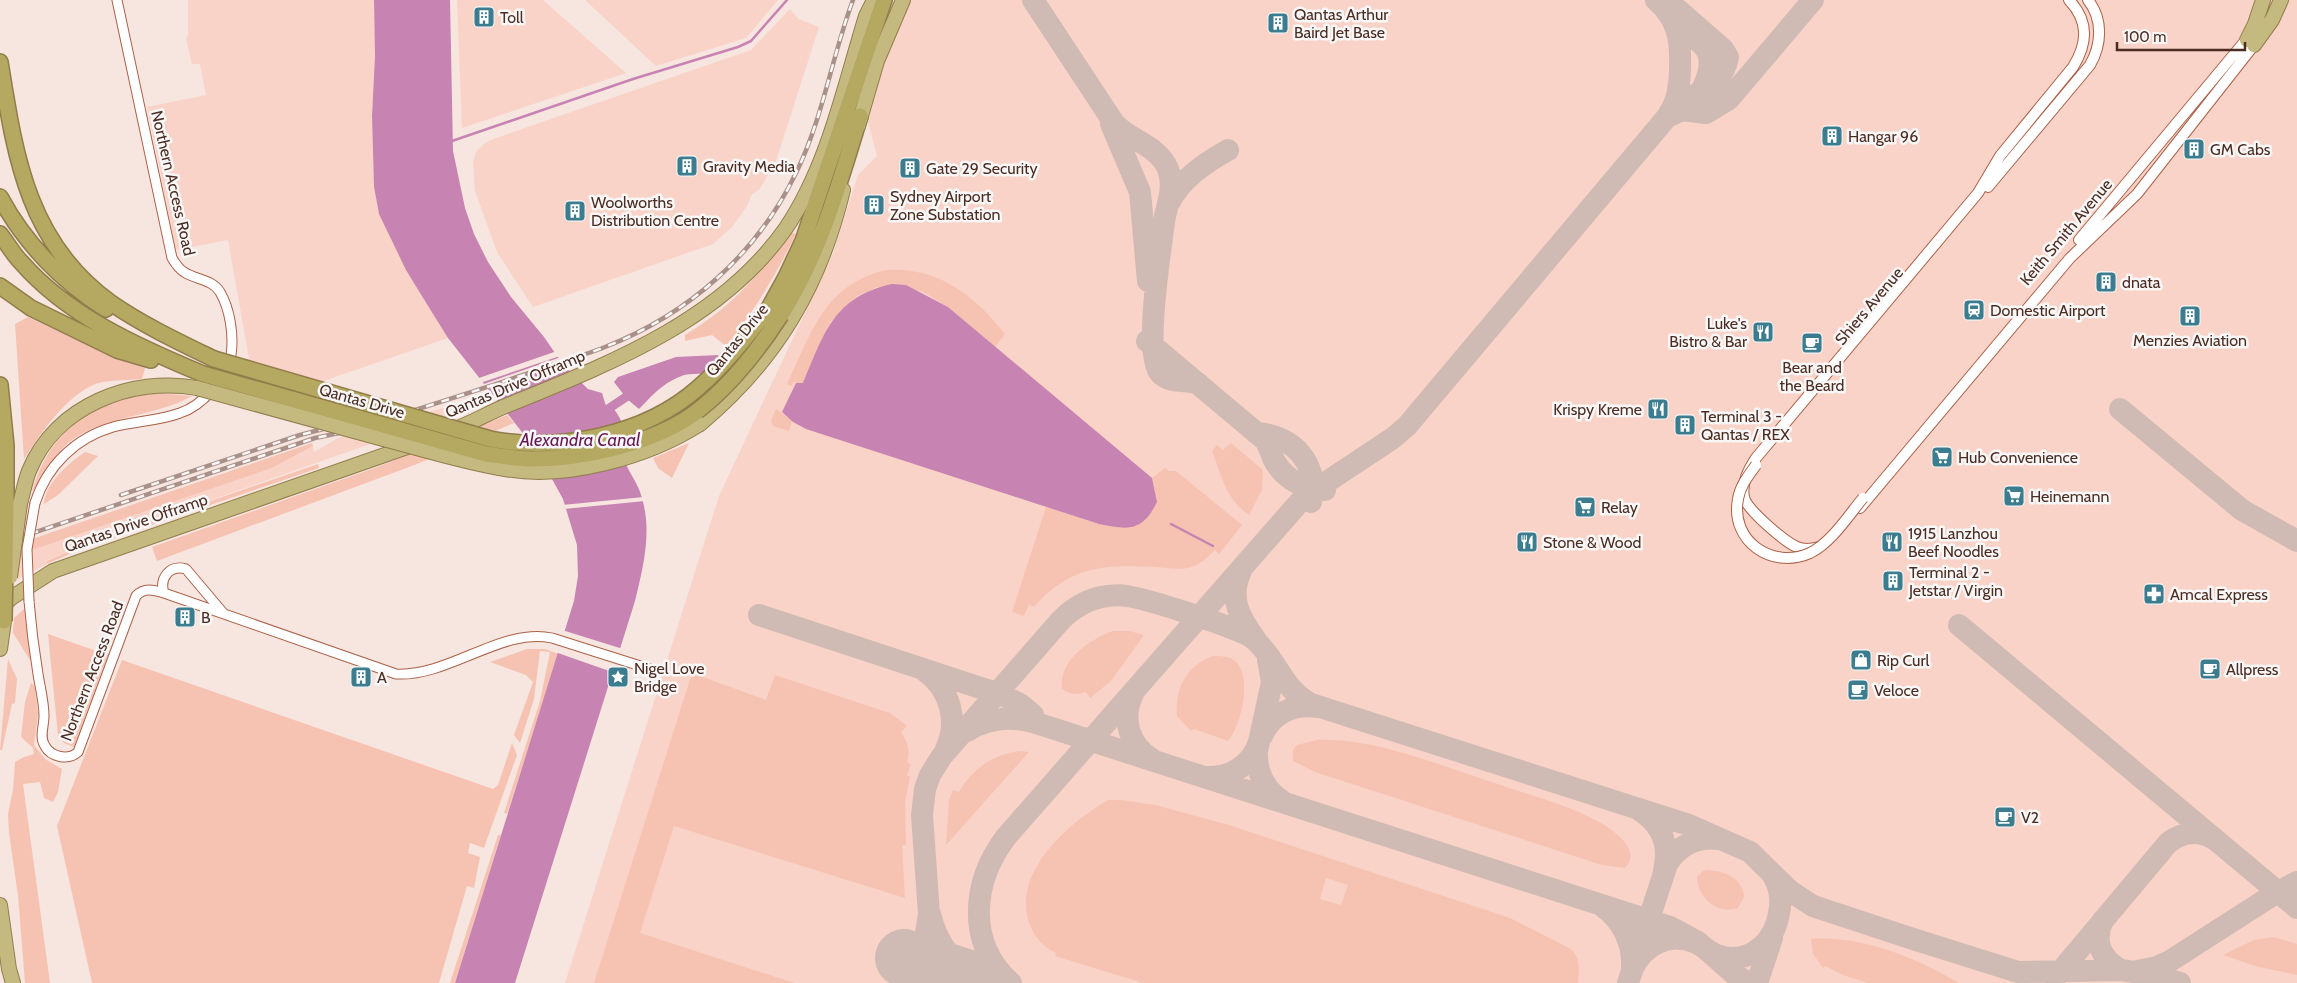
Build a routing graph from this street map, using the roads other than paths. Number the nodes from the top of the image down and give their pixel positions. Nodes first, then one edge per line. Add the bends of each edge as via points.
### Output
1 (117, 0) edge
2 (874, 0) edge
3 (884, 0) edge
4 (903, 0) edge
5 (2069, 0) edge
6 (2088, 0) edge
7 (2263, 0) edge
8 (2267, 0) edge
9 (2274, 0) edge
10 (2280, 0) edge
11 (2250, 43) junction
12 (0, 62) edge
13 (860, 116) joint
14 (0, 197) edge
15 (0, 234) edge
16 (0, 286) edge
17 (780, 315) junction
18 (214, 359) junction
19 (203, 374) junction
20 (0, 385) edge
21 (13, 504) junction
22 (1834, 538) joint
23 (1793, 558) joint
24 (164, 593) junction
25 (2, 615) edge
26 (226, 616) junction
27 (0, 649) edge
28 (650, 669) dead end
29 (0, 906) edge
30 (13, 983) edge

1 - 24 street, Northern Access Road, bridge via 172,258 184,272 216,286 230,322 231,357 201,401 181,413 114,427 80,442 54,466 39,492 27,549 32,637 44,716 42,734 44,745 52,754 70,757 78,752 136,596 139,592 152,590
2 - 25 highway, Qantas Drive Offramp via 812,181 786,228 730,288 695,314 652,341 596,369 463,426 53,571 11,598
3 - 17 highway, Qantas Drive via 803,241 786,277
4 - 13 highway, Qantas Drive via 877,61
5 - 22 street, Shiers Avenue via 2081,15 2085,31 2082,51 2073,67 2000,156 1973,198 1756,458 1748,473 1744,496 1749,507 1788,541 1800,548 1816,548
6 - 23 street, Shiers Avenue, bridge via 2096,13 2099,32 2098,48 2090,64 1748,475 1739,494 1737,508 1745,535 1767,555
7 - 11 highway
8 - 11 street, Keith Smith Avenue
9 - 11 street, Keith Smith Avenue via 2267,23
10 - 11 highway via 2272,20
11 - 22 street, Keith Smith Avenue via 2137,194 2070,258
11 - 23 street, Keith Smith Avenue, bridge via 2143,164 1835,532 1818,548
12 - 18 highway via 19,164 30,201 49,237 80,275 110,302 158,332
13 - 17 highway, Qantas Drive via 823,233 808,268
14 - 18 highway via 32,245 58,273 96,303 164,340
15 - 19 highway via 21,262 88,318 126,340
16 - 19 highway via 31,308 117,350
17 - 18 highway, Qantas Drive, bridge via 735,351 698,388 674,405 629,426 594,437 558,443 490,440
17 - 19 highway, Qantas Drive, bridge via 741,369 693,414 645,438 609,449 560,457 531,459 486,454
17 - 21 highway, bridge via 757,370 708,418 684,434 638,454 592,466 544,472 506,469 197,388 164,385 105,397 79,411 57,429 40,450
20 - 21 highway
21 - 25 highway, bridge
24 - 26 street, Northern Access Road
24 - 26 street via 162,583 167,573 178,567 186,569
25 - 27 highway
26 - 28 street, Northern Access Road via 396,674 426,672 523,638 540,636
29 - 30 highway

